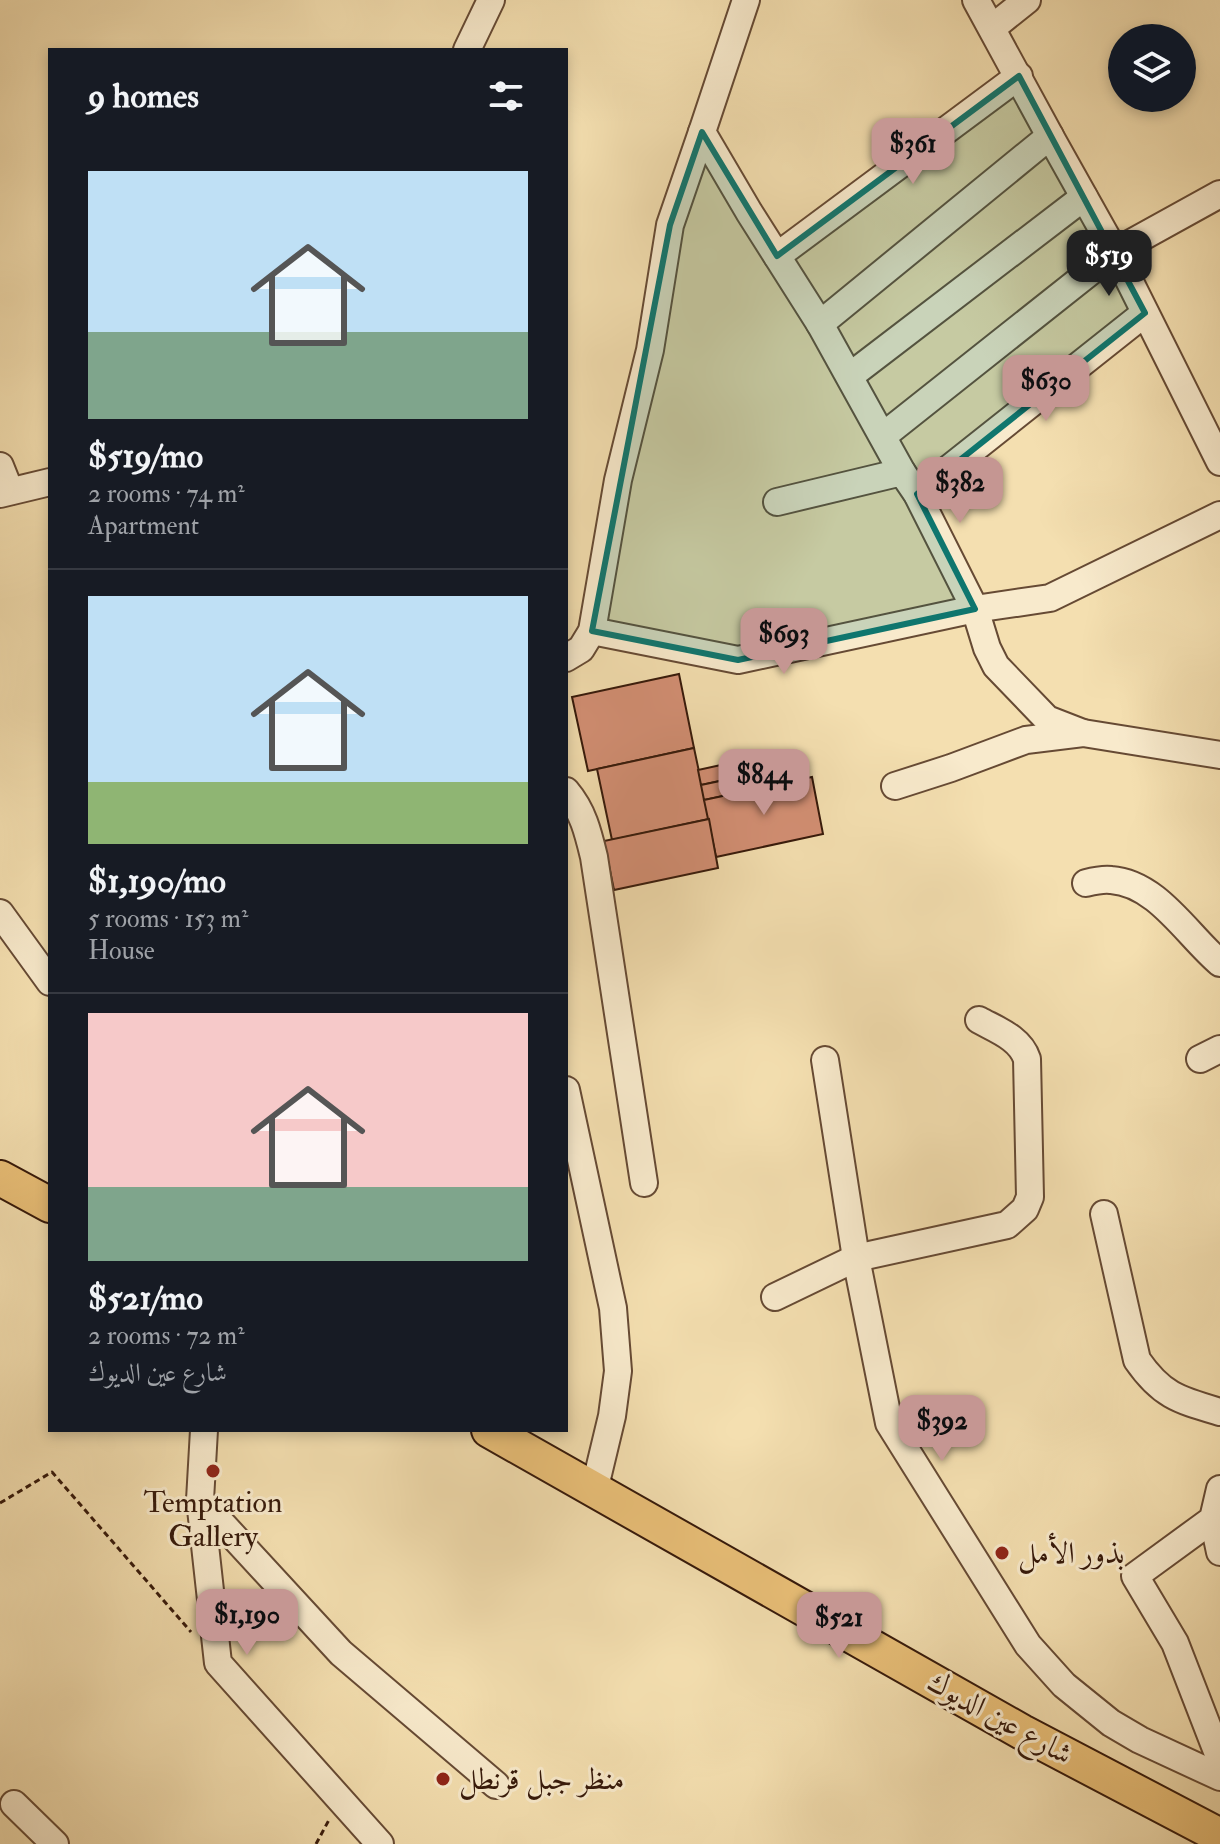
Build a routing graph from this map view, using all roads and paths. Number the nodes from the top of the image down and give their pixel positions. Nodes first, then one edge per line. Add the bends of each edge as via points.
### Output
1 (491, 0) edge
2 (746, 0) edge
3 (976, 0) edge
4 (1027, 0) edge
5 (992, 28) junction
6 (468, 48) edge
7 (1019, 76) junction
8 (702, 132) junction
9 (1050, 136) junction
10 (1220, 194) edge
11 (1084, 197) junction
12 (1115, 252) junction
13 (777, 256) junction
14 (1145, 313) junction
15 (820, 324) junction
16 (850, 376) junction
17 (883, 436) junction
18 (1220, 462) edge
19 (0, 466) edge
20 (902, 472) junction
21 (48, 482) edge
22 (5, 493) edge
23 (917, 494) junction
24 (777, 502) dead end
25 (1220, 515) edge
26 (975, 609) junction
27 (592, 631) junction
28 (568, 657) edge
29 (1083, 733) junction
30 (1220, 755) edge
31 (895, 786) dead end
32 (568, 794) edge
33 (1086, 883) dead end
34 (0, 913) edge
35 (1220, 963) edge
36 (48, 979) edge
37 (979, 1020) dead end
38 (825, 1060) dead end
39 (568, 1099) edge
40 (0, 1178) edge
41 (644, 1183) dead end
42 (48, 1204) edge
43 (1104, 1214) dead end
44 (856, 1258) junction
45 (775, 1297) dead end
46 (1220, 1412) edge
47 (204, 1432) edge
48 (492, 1432) edge
49 (1220, 1489) edge
50 (594, 1491) junction
51 (200, 1500) junction
52 (0, 1503) edge
53 (1213, 1519) junction
54 (1220, 1552) edge
55 (218, 1663) junction
56 (1220, 1759) edge
57 (1220, 1777) edge
58 (496, 1785) dead end
59 (338, 1800) junction
60 (14, 1804) dead end
61 (1220, 1836) edge
62 (55, 1844) edge
63 (316, 1844) edge
64 (380, 1844) edge

1 - 6 street
2 - 8 street
3 - 5 street
4 - 5 street
5 - 7 street
7 - 9 street
7 - 13 street
8 - 13 street
8 - 27 street via 670,225
9 - 11 street
9 - 15 street
10 - 12 street
11 - 12 street
11 - 16 street
12 - 14 street
12 - 17 street
13 - 15 street
14 - 18 street
14 - 23 street
15 - 16 street
16 - 17 street
17 - 20 street
19 - 22 street
20 - 23 street
20 - 24 street
21 - 22 street
23 - 26 street
25 - 26 street via 1050,598
26 - 27 street via 738,660
26 - 29 street via 996,666 1047,719
27 - 28 street via 581,649
29 - 30 street
29 - 31 street via 1026,740
32 - 41 street via 582,816 594,857
33 - 35 street via 1128,883 1154,898
34 - 36 street
37 - 44 street via 1017,1042 1027,1059 1032,1184 1025,1209 1007,1225
38 - 44 street
39 - 50 street via 613,1308 618,1371
40 - 42 main road
43 - 46 street via 1137,1360 1163,1392
44 - 45 street
44 - 57 street via 889,1423 1028,1645 1064,1685 1111,1723
47 - 51 street
48 - 50 main road, شارع عين الديوك
49 - 53 street
50 - 61 main road, شارع عين الديوك via 1022,1732
51 - 55 street
51 - 58 street via 341,1653
52 - 55 path via 52,1472
53 - 54 street
53 - 56 street via 1135,1576 1175,1643
55 - 59 street
59 - 63 path
59 - 64 street
60 - 62 street

